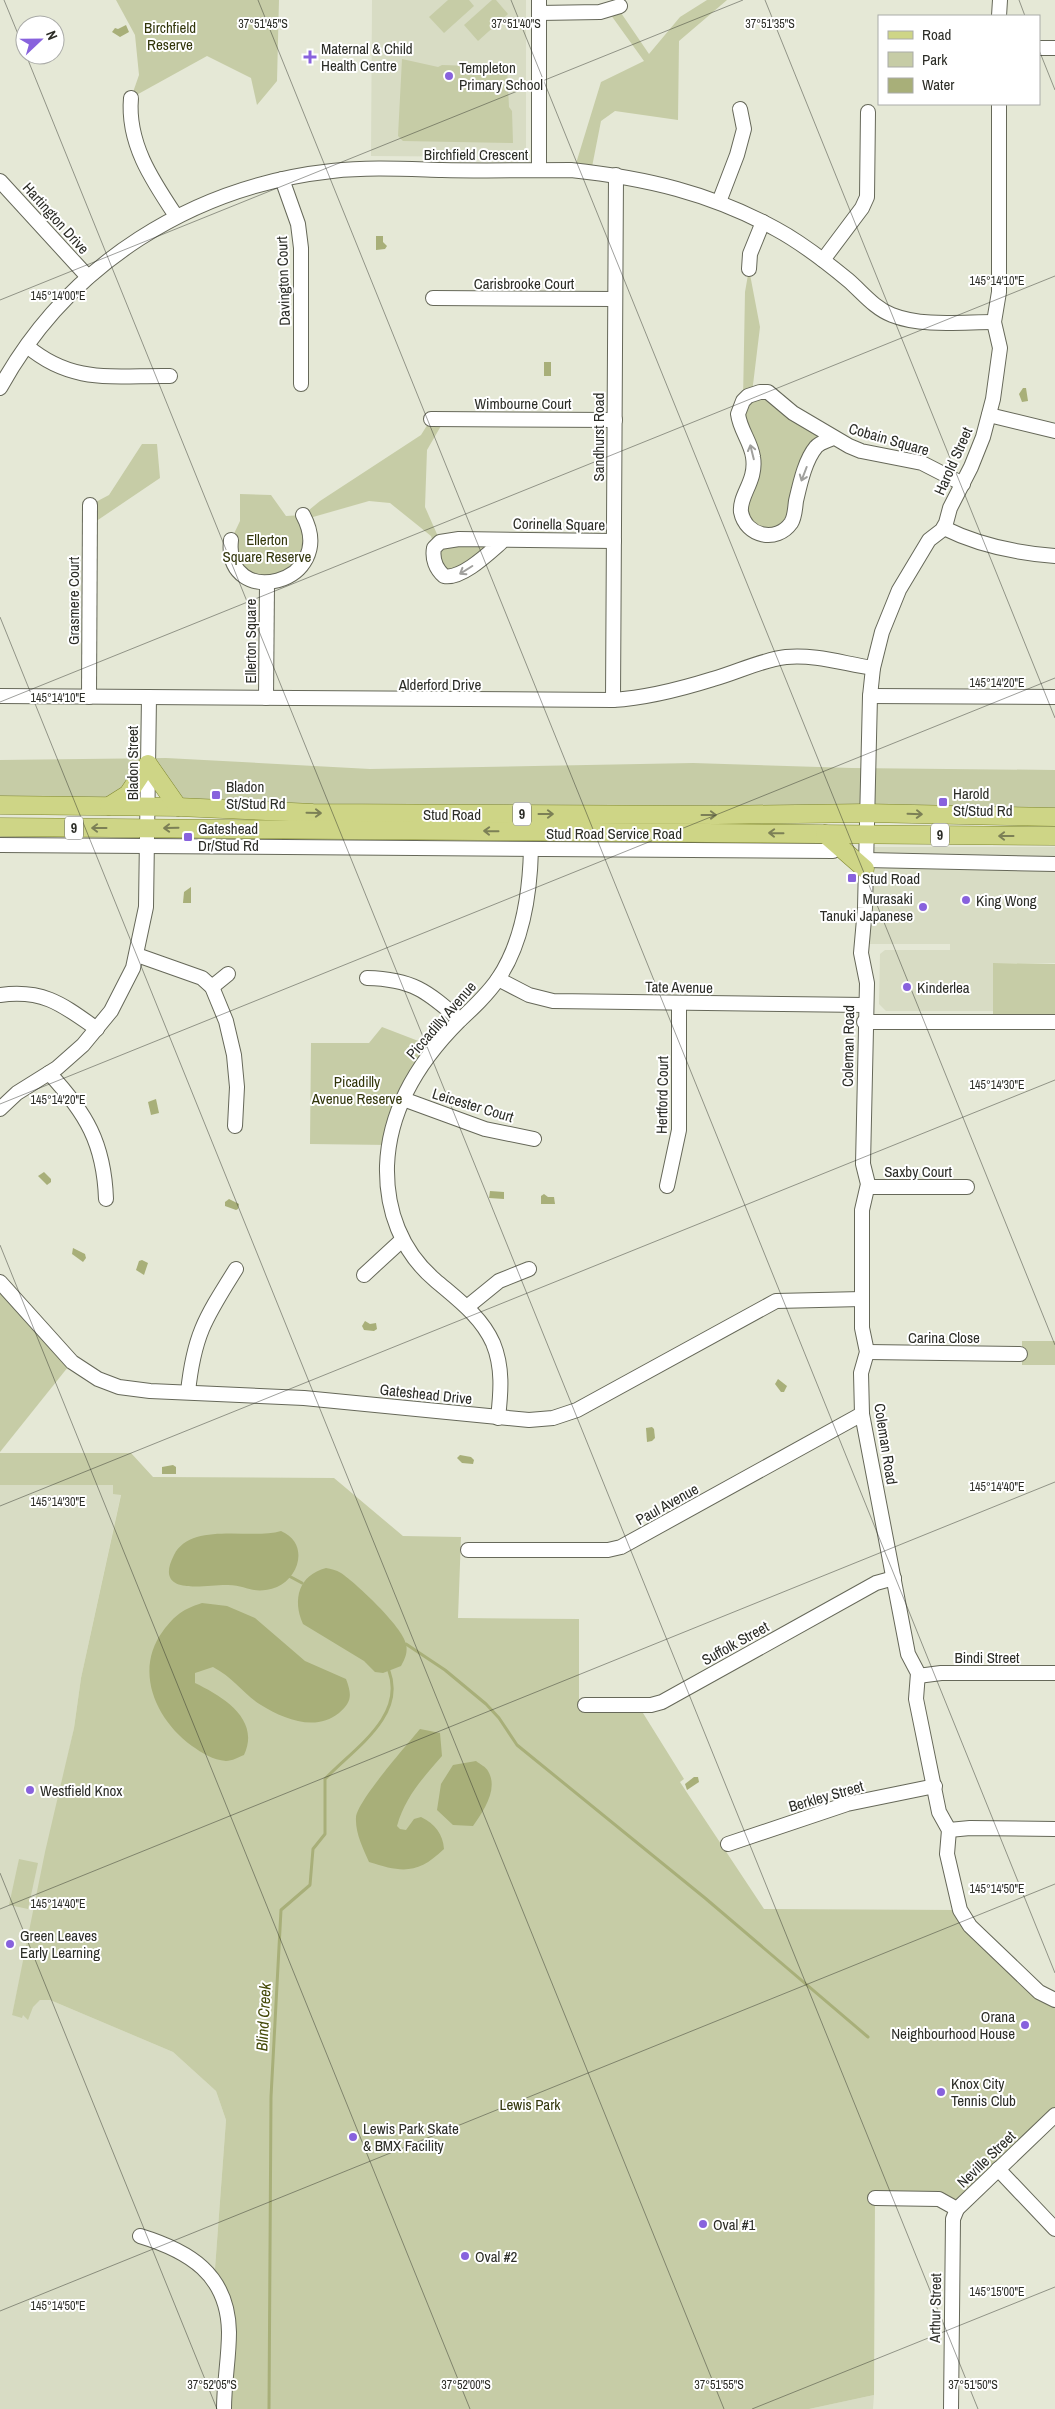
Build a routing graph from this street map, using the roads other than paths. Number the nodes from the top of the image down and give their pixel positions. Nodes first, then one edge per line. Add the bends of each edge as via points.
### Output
1 (1000, 0) edge
2 (539, 6) edge
3 (620, 6) dead end
4 (999, 15) edge
5 (1040, 48) edge
6 (1055, 48) edge
7 (131, 98) dead end
8 (999, 105) edge
9 (740, 109) dead end
10 (868, 112) dead end
11 (539, 170) junction
12 (616, 175) junction
13 (282, 179) junction
14 (0, 181) edge
15 (718, 202) junction
16 (176, 216) junction
17 (763, 222) junction
18 (823, 260) junction
19 (749, 269) dead end
20 (88, 277) junction
21 (433, 298) dead end
22 (615, 299) junction
23 (994, 322) junction
24 (27, 346) junction
25 (170, 376) dead end
26 (301, 384) dead end
27 (0, 388) edge
28 (989, 415) junction
29 (431, 419) dead end
30 (615, 420) junction
31 (813, 424) junction
32 (1055, 432) edge
33 (833, 438) junction
34 (816, 447) junction
35 (963, 484) junction
36 (90, 505) dead end
37 (303, 515) dead end
38 (944, 528) junction
39 (231, 540) dead end
40 (504, 540) junction
41 (614, 541) junction
42 (1055, 556) edge
43 (267, 584) junction
44 (873, 668) junction
45 (0, 696) edge
46 (870, 696) junction
47 (90, 697) junction
48 (149, 697) junction
49 (1055, 697) edge
50 (266, 698) junction
51 (612, 700) junction
52 (148, 764) junction
53 (0, 805) edge
54 (109, 806) junction
55 (148, 806) junction
56 (178, 807) junction
57 (866, 813) junction
58 (1055, 817) edge
59 (0, 827) edge
60 (148, 828) junction
61 (866, 834) junction
62 (1055, 836) edge
63 (814, 840) junction
64 (0, 845) edge
65 (147, 846) junction
66 (531, 849) junction
67 (834, 851) dead end
68 (1055, 864) edge
69 (865, 865) junction
70 (137, 955) junction
71 (228, 974) dead end
72 (367, 978) dead end
73 (498, 979) junction
74 (212, 987) junction
75 (0, 994) edge
76 (679, 1004) junction
77 (865, 1005) junction
78 (460, 1020) junction
79 (864, 1022) junction
80 (1055, 1022) edge
81 (97, 1029) junction
82 (49, 1073) junction
83 (403, 1099) junction
84 (0, 1109) edge
85 (235, 1126) dead end
86 (534, 1139) dead end
87 (668, 1186) dead end
88 (868, 1187) junction
89 (967, 1187) dead end
90 (106, 1199) dead end
91 (402, 1240) junction
92 (236, 1269) dead end
93 (529, 1269) dead end
94 (364, 1275) dead end
95 (0, 1282) edge
96 (862, 1299) junction
97 (467, 1307) junction
98 (868, 1352) junction
99 (1020, 1354) dead end
100 (188, 1392) junction
101 (862, 1414) junction
102 (498, 1418) junction
103 (468, 1550) dead end
104 (894, 1578) junction
105 (1055, 1673) edge
106 (918, 1676) junction
107 (584, 1705) dead end
108 (935, 1786) junction
109 (1055, 1829) edge
110 (949, 1830) junction
111 (728, 1844) dead end
112 (1055, 2000) edge
113 (1055, 2115) edge
114 (998, 2170) junction
115 (875, 2198) dead end
116 (957, 2209) junction
117 (1055, 2229) edge
118 (140, 2236) dead end
119 (224, 2409) edge
120 (951, 2409) edge

1 - 4 street
2 - 3 street via 600,12
2 - 11 street
5 - 6 street
7 - 16 street via 130,122 137,146
8 - 23 street, Harold Street via 999,292
9 - 15 street via 744,128
10 - 18 street via 867,197
11 - 12 street, Birchfield Crescent
11 - 13 street, Birchfield Crescent via 349,170
12 - 15 street, Birchfield Crescent via 677,187
12 - 22 street, Sandhurst Road
13 - 16 street, Birchfield Crescent via 240,190
13 - 26 street, Davington Court via 298,224 301,248
14 - 20 street, Hartington Drive
15 - 17 street, Birchfield Crescent
16 - 20 street, Birchfield Crescent via 128,246
17 - 18 street, Birchfield Crescent
17 - 19 street via 750,254
18 - 23 street, Birchfield Crescent via 880,309 893,315 914,320
20 - 24 street, Birchfield Crescent via 55,310
21 - 22 street, Carisbrooke Court
22 - 30 street, Sandhurst Road
23 - 28 street, Harold Street via 1000,348
24 - 25 street via 51,364 79,374
24 - 27 street, Birchfield Crescent
28 - 32 street
28 - 35 street, Harold Street
29 - 30 street, Wimbourne Court
30 - 41 street, Sandhurst Road
31 - 33 street, Cobain Square
31 - 34 street
34 -> 31 street, Cobain Square via 800,485 790,525 770,536 753,531 741,508 752,481 754,465 751,446 739,419 739,409 752,394 768,392 793,413
33 - 34 street, Cobain Square
33 - 35 street, Cobain Square via 861,451 922,463
35 - 38 street, Harold Street
36 - 47 street, Grasmere Court
37 - 43 street, Ellerton Square via 310,537 307,556 294,573
38 - 42 street via 978,543
38 - 44 street, Harold Street via 929,540 902,583 882,632
39 - 43 street, Ellerton Square via 234,566 243,575
40 -> 40 street, Corinella Square via 468,569 452,576 442,574 433,558 436,545 444,540
40 - 41 street, Corinella Square
41 - 51 street, Sandhurst Road
43 - 50 street, Ellerton Square
44 - 46 street, Harold Street
44 - 51 street, Alderford Drive via 785,657 696,684
45 - 47 street, Alderford Drive
46 - 49 street
46 - 57 street, Harold Street
47 - 48 street, Alderford Drive
48 - 50 street, Alderford Drive
48 - 52 street, Bladon Street
50 - 51 street, Alderford Drive
52 - 54 main road via 128,794
52 - 55 street, Bladon Street
52 - 56 main road
53 - 54 main road, Stud Road / 9
54 - 55 main road, Stud Road / 9
55 - 56 main road, Stud Road / 9
55 - 60 street, Bladon Street
56 -> 57 main road, Stud Road / 9 via 322,813
57 -> 58 main road, Stud Road / 9
57 - 61 street, Coleman Road
60 -> 59 main road, Stud Road / 9
63 -> 60 main road, Stud Road / 9
60 - 65 street
62 -> 61 main road, Stud Road / 9
61 - 63 main road, Stud Road / 9
61 - 69 street, Coleman Road
63 - 66 street, Stud Road Service Road
63 - 67 street, Stud Road Service Road
63 - 69 main road
64 - 65 street, Stud Road Service Road
65 - 66 street, Stud Road Service Road
65 - 70 street via 146,907
66 - 73 street, Piccadilly Avenue via 525,911 515,944
68 - 69 street
69 - 77 street, Coleman Road via 861,952 866,983
70 - 74 street via 202,978
70 - 81 street via 118,998
71 - 74 street
72 - 78 street via 393,979 412,985
73 - 76 street, Tate Avenue via 529,995 553,1001
73 - 78 street, Piccadilly Avenue
74 - 85 street via 226,1021 234,1055 238,1087
75 - 81 street via 50,998
76 - 77 street, Tate Avenue
76 - 87 street, Hertford Court via 679,1130
77 - 79 street, Coleman Road
78 - 83 street, Piccadilly Avenue via 426,1058
79 - 80 street
79 - 88 street, Coleman Road via 863,1168
81 - 82 street
82 - 84 street via 17,1093
82 - 90 street via 74,1100 91,1128 102,1160
83 - 86 street, Leicester Court via 485,1129
83 - 91 street, Piccadilly Avenue via 391,1136 387,1177 391,1207
88 - 89 street, Saxby Court
88 - 96 street, Coleman Road via 862,1210
91 - 94 street
91 - 97 street, Piccadilly Avenue via 433,1279
92 - 100 street via 201,1328 192,1358
93 - 97 street via 499,1281
95 - 100 street, Gateshead Drive via 63,1353 86,1372 127,1388
96 - 98 street, Coleman Road via 862,1333
96 - 102 street, Gateshead Drive via 776,1300 577,1410 540,1420
97 - 102 street, Piccadilly Avenue via 489,1335 496,1354 501,1381
98 - 99 street, Carina Close
98 - 101 street, Coleman Road via 861,1373
100 - 102 street, Gateshead Drive via 304,1398
101 - 103 street, Paul Avenue via 621,1547 608,1550
101 - 104 street, Coleman Road
104 - 106 street, Coleman Road via 908,1654
104 - 107 street, Suffolk Street via 876,1583 662,1702 651,1705
105 - 106 street, Bindi Street via 941,1672
106 - 108 street, Coleman Road via 916,1699
108 - 110 street, Coleman Road via 940,1812
108 - 111 street, Berkley Street via 848,1804
109 - 110 street
110 - 112 street, Coleman Road via 947,1854 958,1905 966,1922 1039,1992
113 - 114 street, Neville Street
114 - 116 street, Neville Street
114 - 117 street
115 - 116 street, Neville Street via 939,2199
116 - 120 street, Arthur Street via 953,2220
118 - 119 street via 187,2254 217,2288 228,2326

